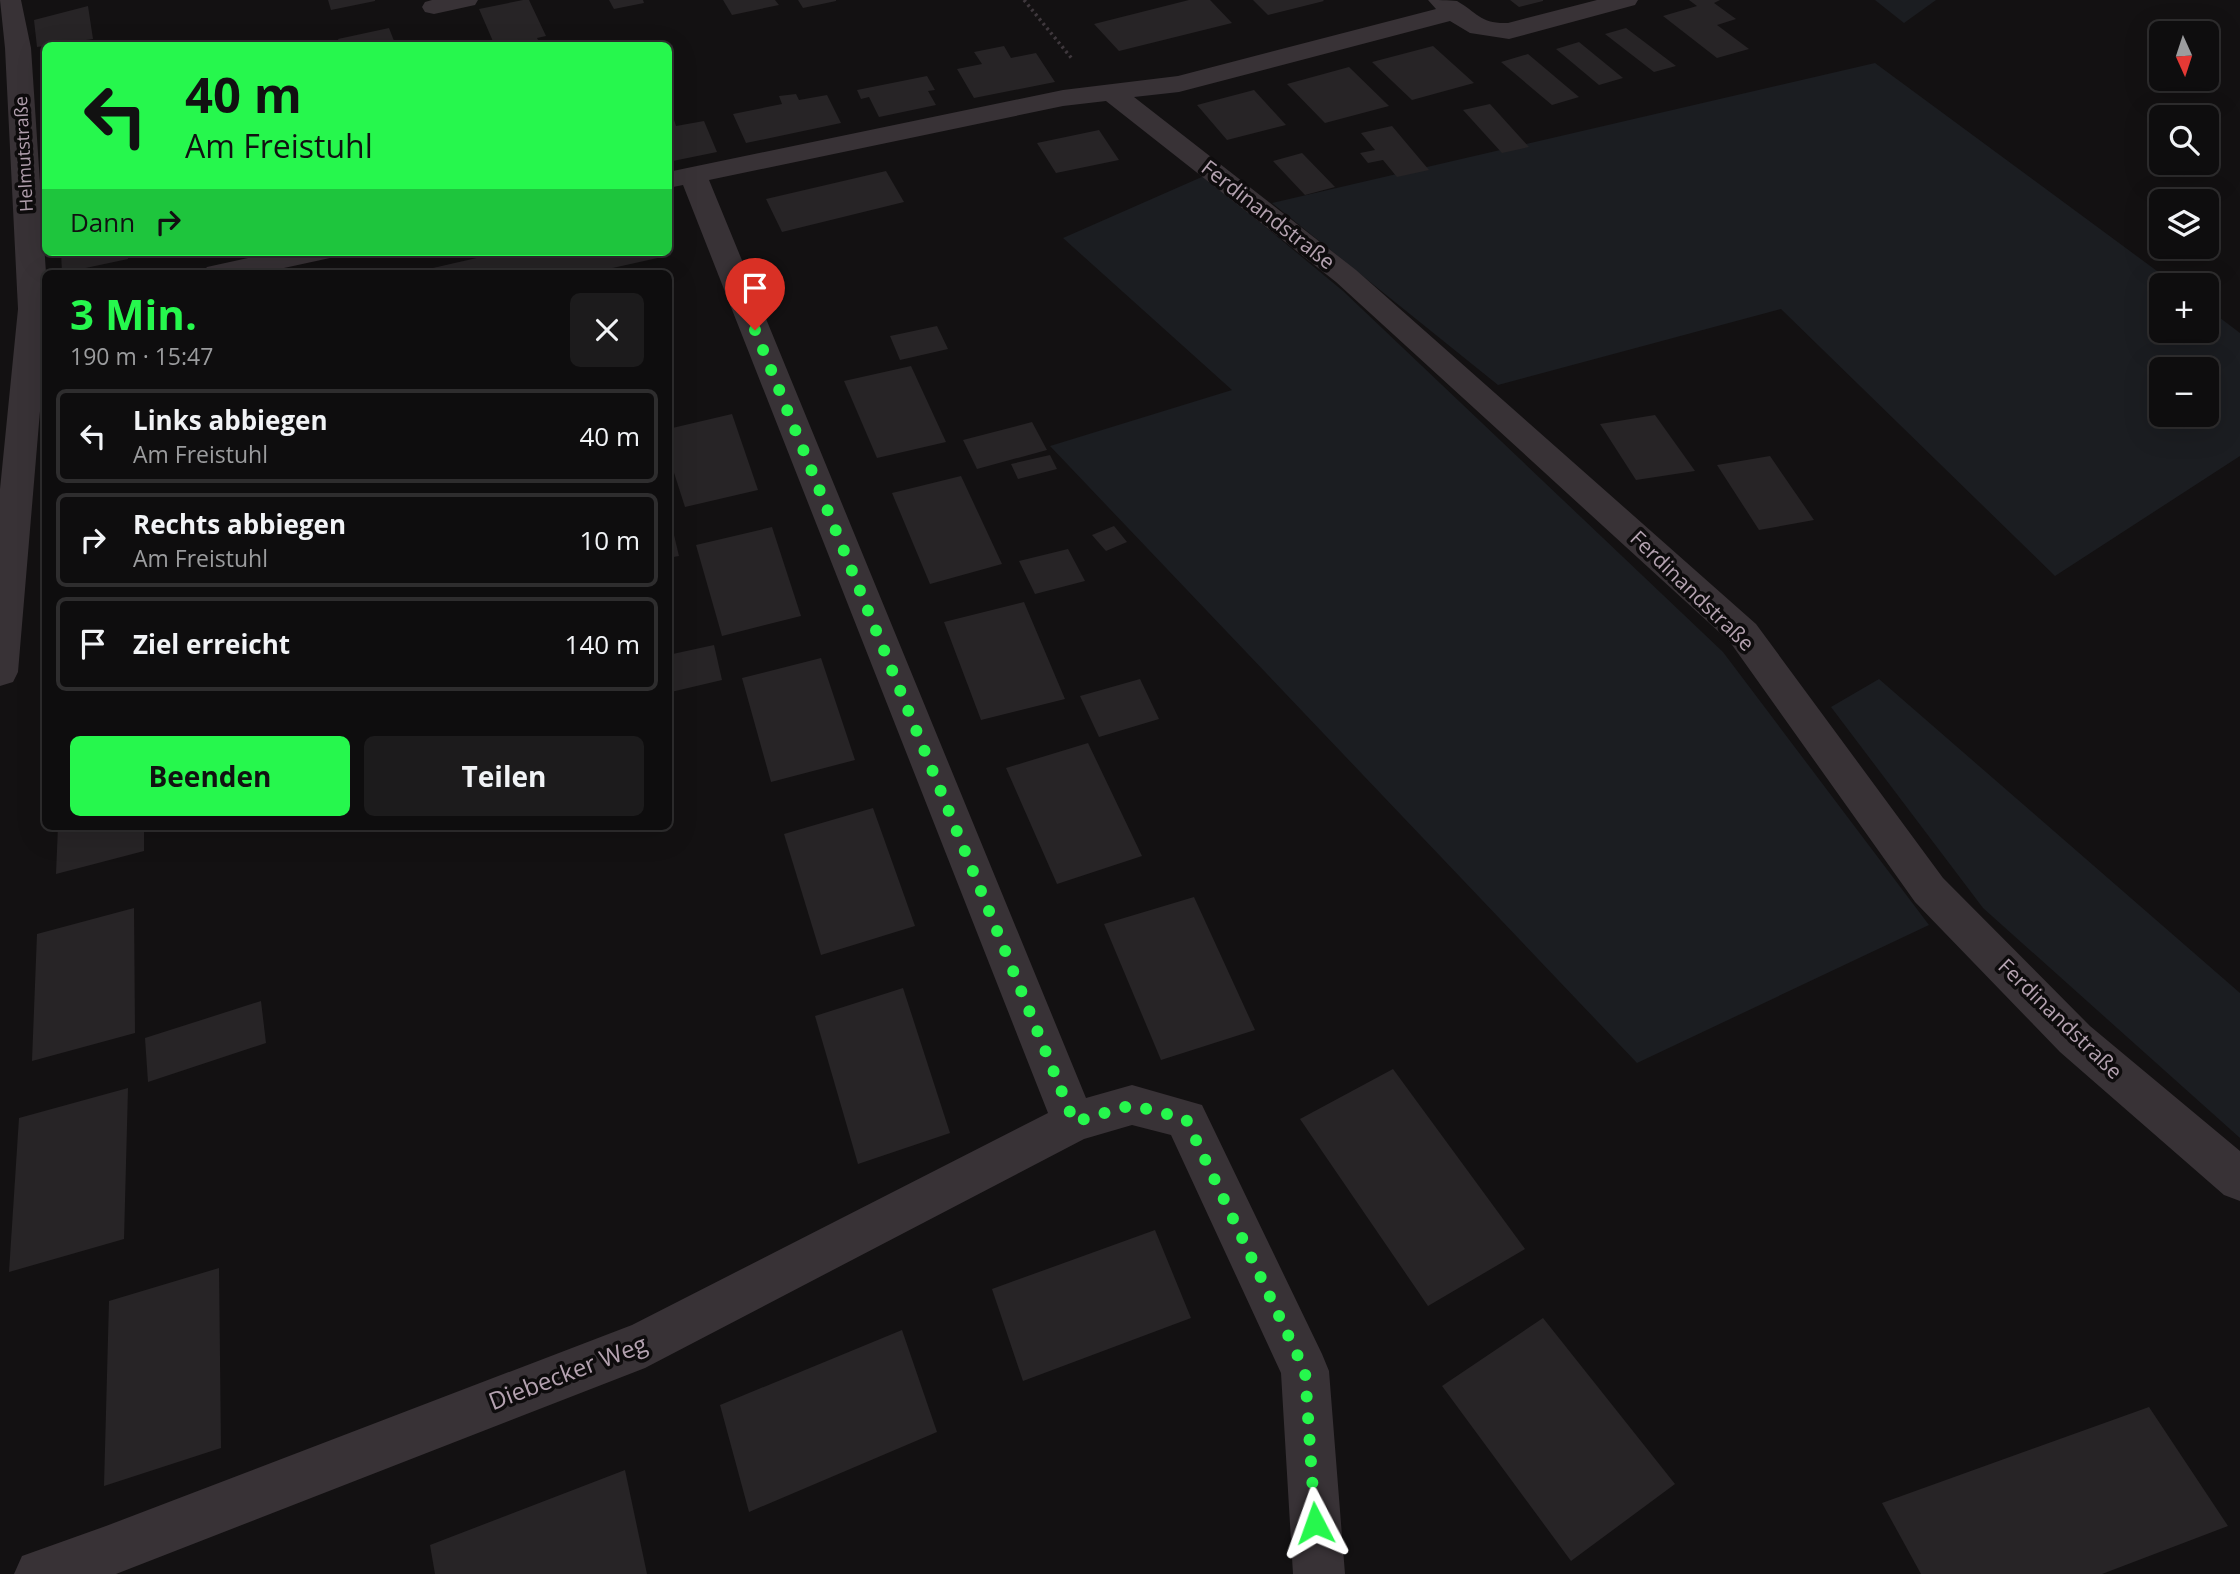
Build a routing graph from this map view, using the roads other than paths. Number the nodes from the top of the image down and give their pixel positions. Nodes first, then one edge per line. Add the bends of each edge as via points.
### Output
1 (9, 0) edge
2 (466, 0) edge
3 (1626, 0) edge
4 (1448, 6) edge
5 (434, 7) dead end
6 (1111, 92) junction
7 (681, 178) edge
8 (300, 256) edge
9 (232, 270) edge
10 (39, 308) edge
11 (0, 316) edge
12 (0, 672) edge
13 (1074, 1122) junction
14 (2240, 1180) edge
15 (40, 1574) edge
16 (1319, 1574) edge

1 - 10 street, Helmutstraße via 18,48
2 - 5 street
3 - 4 street via 1499,32 1474,27
4 - 6 street via 1179,84
6 - 7 street via 1063,98
6 - 14 street, Ferdinandstraße via 1346,276 1743,634 1929,890 2075,1039
7 - 13 street
8 - 9 street
10 - 11 street
10 - 12 street, Helmutstraße
13 - 15 street, Diebecker Weg via 645,1345
13 - 16 street, Diebecker Weg via 1132,1105 1186,1119 1305,1371

